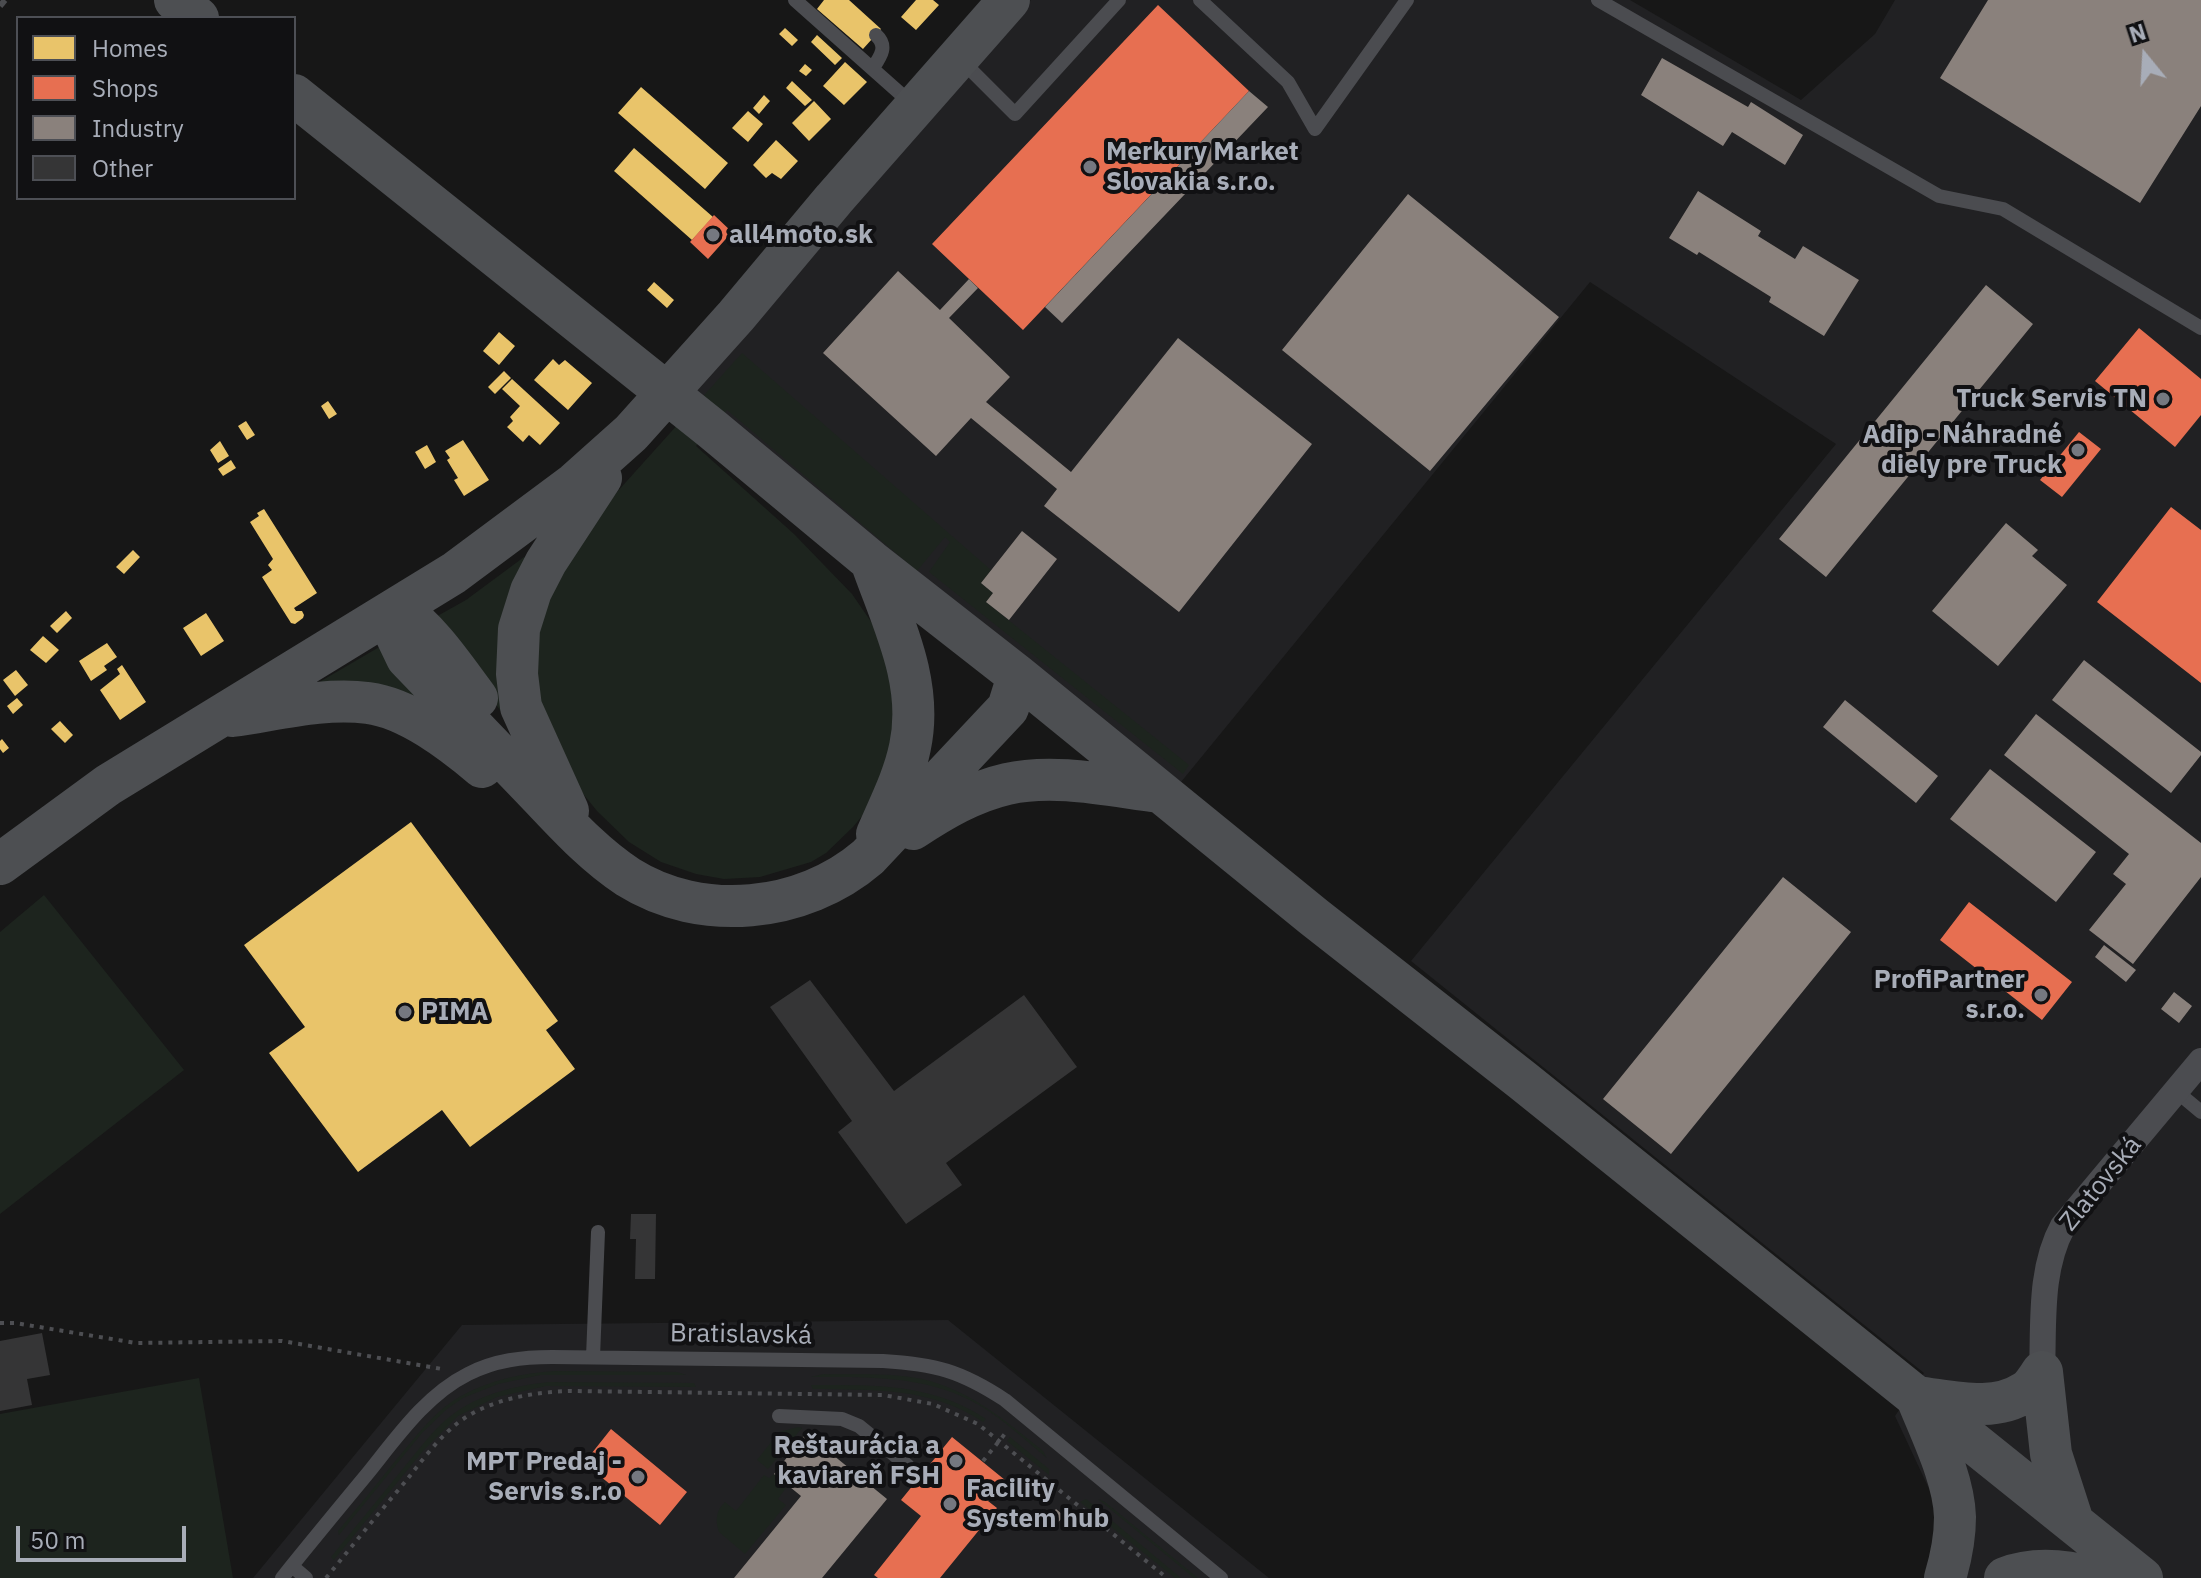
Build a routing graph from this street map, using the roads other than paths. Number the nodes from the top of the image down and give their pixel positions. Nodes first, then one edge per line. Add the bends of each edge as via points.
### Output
1 (175, 0) edge
2 (795, 0) edge
3 (1009, 0) edge
4 (1119, 0) edge
5 (1200, 0) edge
6 (1407, 0) edge
7 (1598, 0) edge
8 (195, 16) edge
9 (876, 35) dead end
10 (959, 58) junction
11 (873, 68) junction
12 (296, 97) edge
13 (915, 107) junction
14 (2201, 328) edge
15 (631, 433) junction
16 (871, 561) junction
17 (398, 608) junction
18 (1018, 676) junction
19 (214, 719) junction
20 (1159, 792) junction
21 (580, 838) junction
22 (868, 857) junction
23 (0, 864) edge
24 (2201, 1061) edge
25 (2176, 1091) junction
26 (2201, 1112) edge
27 (598, 1232) dead end
28 (593, 1357) junction
29 (2042, 1372) junction
30 (1917, 1397) junction
31 (779, 1416) dead end
32 (908, 1466) dead end
33 (2073, 1522) junction
34 (292, 1566) junction
35 (282, 1578) edge
36 (306, 1578) edge
37 (1221, 1578) edge
38 (1945, 1578) edge
39 (2005, 1578) edge
40 (2094, 1578) edge
41 (2142, 1578) edge

1 - 8 main road
2 - 11 lane
3 - 10 main road
4 - 10 lane via 1015,114
5 - 6 lane via 1288,82 1315,129
7 - 14 lane via 1939,196 2003,209
9 - 11 lane via 883,46
10 - 13 main road
11 - 13 lane
12 - 16 main road
13 - 15 main road
15 - 17 main road via 543,509
15 - 21 main road via 546,562 519,629 521,707
16 - 18 main road
16 - 22 main road via 904,652 914,701 907,757
17 - 19 main road
17 - 21 main road via 396,635 407,658
18 - 20 main road
18 - 22 main road via 987,691
19 - 21 main road via 325,702 370,703 435,731 519,800
19 - 23 main road via 108,785
20 - 22 main road via 1038,780 1008,784 945,809
20 - 30 main road
21 - 22 main road via 650,889 717,905 759,905 809,892
24 - 25 street, Zlatovská
25 - 26 lane
25 - 29 street, Zlatovská via 2053,1243 2045,1288
27 - 28 lane
28 - 34 lane, Bratislavská via 526,1357 495,1363 445,1388 416,1414
28 - 37 lane, Bratislavská via 883,1361 966,1376 1005,1400
29 - 30 main road via 2028,1391 2006,1402 1981,1405
29 - 33 main road via 2051,1454
30 - 33 main road
30 - 38 main road via 1948,1479 1955,1514
31 - 32 lane via 851,1422
33 - 41 main road
34 - 35 lane, Bratislavská
34 - 36 lane
39 - 40 main road via 2051,1570

